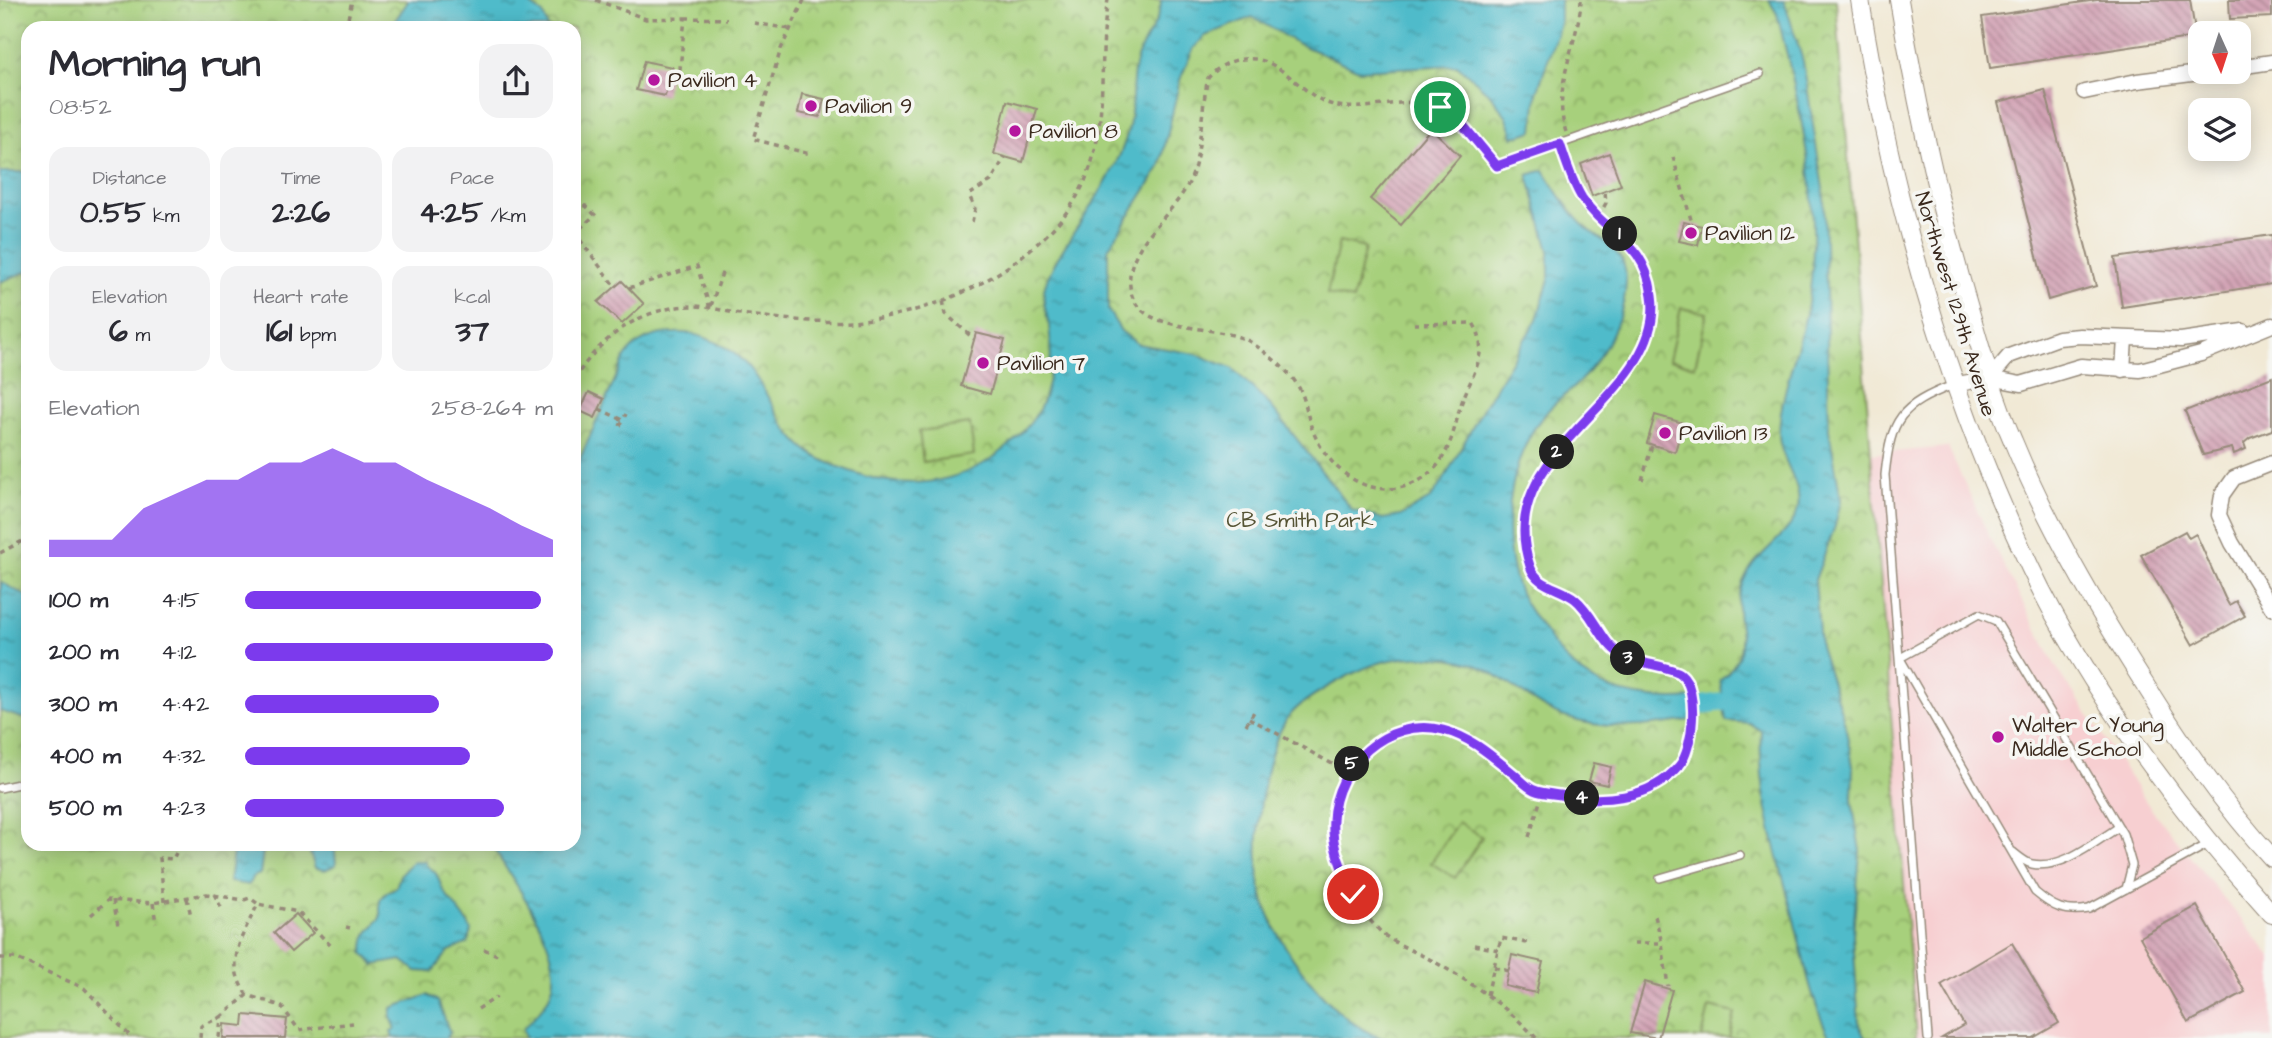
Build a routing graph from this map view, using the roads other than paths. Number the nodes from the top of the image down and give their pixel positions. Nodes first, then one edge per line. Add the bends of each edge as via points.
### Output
1 (1860, 0) edge
2 (1899, 0) edge
3 (2272, 62) edge
4 (2251, 65) edge
5 (1760, 74) dead end
6 (2188, 75) edge
7 (2084, 92) dead end
8 (1497, 166) road end
9 (2265, 328) edge
10 (2125, 339) junction
11 (2123, 370) junction
12 (1990, 378) junction
13 (1953, 385) junction
14 (2272, 463) edge
15 (2272, 608) edge
16 (1900, 658) junction
17 (21, 784) edge
18 (0, 788) edge
19 (2119, 827) junction
20 (2210, 843) junction
21 (2012, 852) junction
22 (1740, 855) dead end
23 (2272, 858) edge
24 (1660, 878) dead end
25 (2126, 889) junction
26 (2272, 914) edge
27 (1928, 1038) edge

1 - 13 street, Northwest 129th Avenue via 1898,193
2 - 12 street, Northwest 129th Avenue via 1943,221
3 - 4 street
5 - 8 lane
6 - 7 street
9 - 10 street via 2181,340
9 - 11 street via 2171,364
10 - 11 street
10 - 12 street via 2058,338 2009,356
11 - 12 street via 2081,366 2021,384
12 - 13 street
12 - 23 street, Northwest 129th Avenue via 2012,441 2063,547 2124,652 2179,739
13 - 16 lane via 1908,408 1889,438 1885,475
13 - 20 street, Northwest 129th Avenue via 2031,569 2091,674
14 - 15 street via 2234,478 2222,495 2219,515
16 - 19 lane via 1979,614 1996,621
16 - 21 lane
16 - 27 lane
17 - 18 lane
19 - 21 lane via 2052,863 2031,864
19 - 25 lane via 2133,865
20 - 25 lane
20 - 26 street, Northwest 129th Avenue
21 - 25 lane via 2035,892 2052,907 2069,912 2089,909
22 - 24 lane

